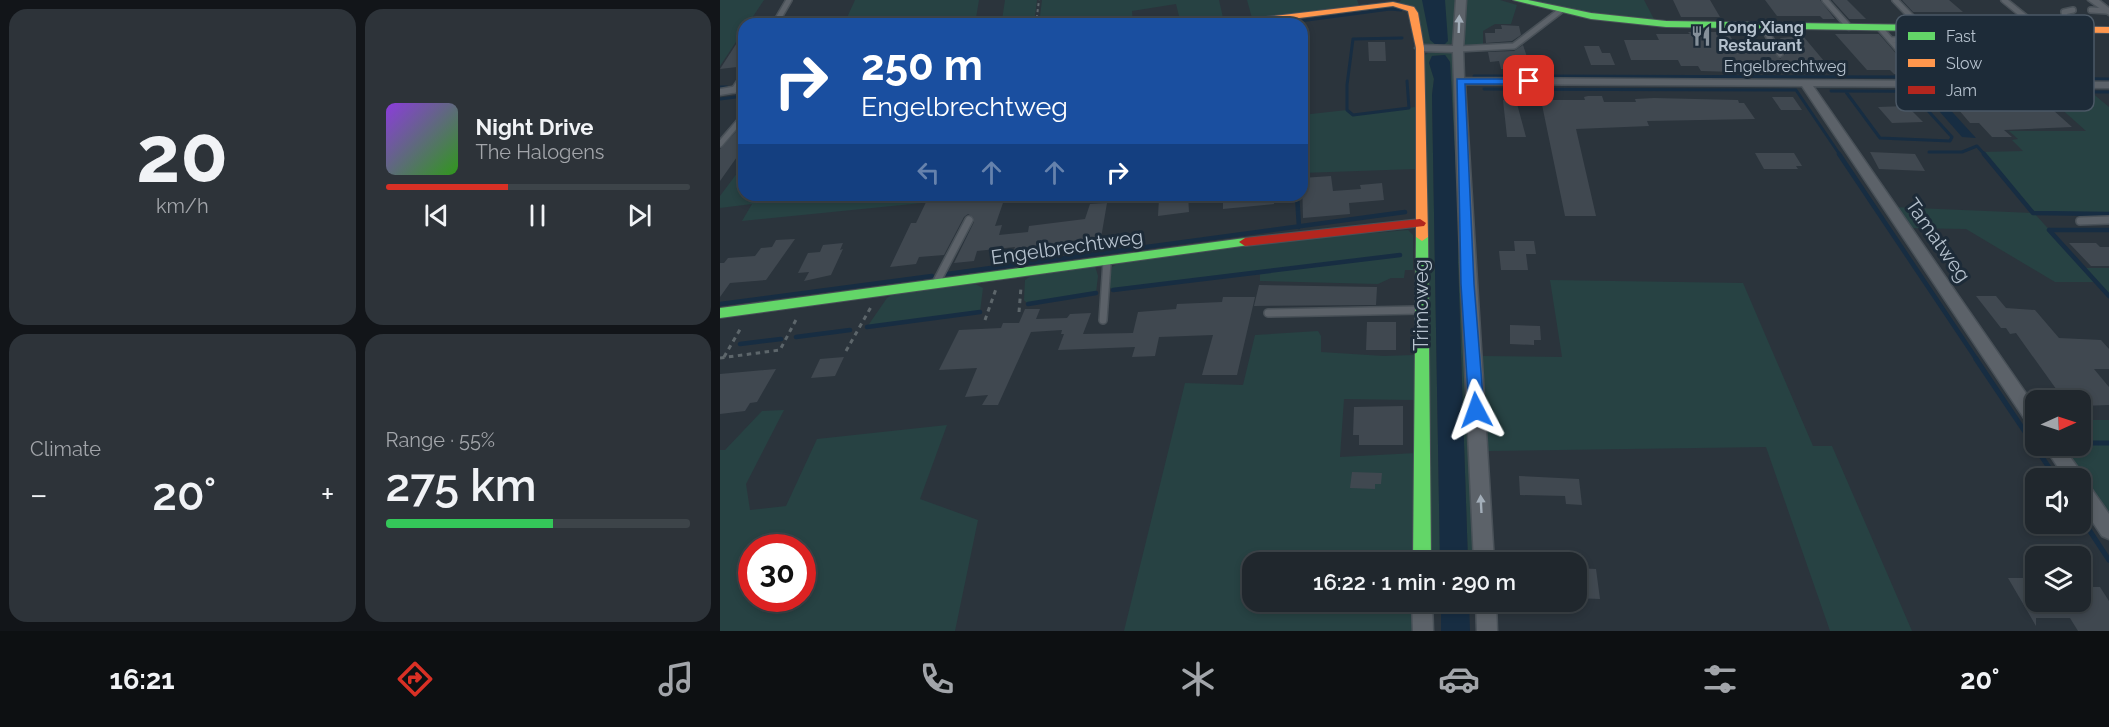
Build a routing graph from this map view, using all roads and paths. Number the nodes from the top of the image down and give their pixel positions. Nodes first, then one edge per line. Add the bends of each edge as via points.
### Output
1 (789, 0) edge
2 (1040, 0) edge
3 (1461, 0) edge
4 (1516, 0) edge
5 (1825, 0) edge
6 (1895, 0) edge
7 (2004, 0) edge
8 (1396, 2) edge
9 (1363, 3) edge
10 (2092, 5) edge
11 (2073, 10) dead end
12 (1560, 11) junction
13 (2108, 11) edge
14 (1906, 15) edge
15 (2019, 15) edge
16 (2064, 15) edge
17 (778, 18) edge
18 (1037, 18) edge
19 (1270, 18) edge
20 (1762, 26) junction
21 (1849, 27) junction
22 (1880, 28) junction
23 (1896, 28) edge
24 (1891, 40) junction
25 (1896, 40) edge
26 (1896, 46) edge
27 (1423, 48) junction
28 (1455, 49) junction
29 (1780, 54) dead end
30 (1460, 81) junction
31 (1805, 83) junction
32 (1896, 84) edge
33 (2094, 85) edge
34 (2109, 85) edge
35 (738, 89) edge
36 (720, 92) edge
37 (738, 123) edge
38 (720, 144) edge
39 (969, 220) dead end
40 (2080, 220) dead end
41 (2109, 220) edge
42 (1420, 223) junction
43 (1107, 262) junction
44 (1021, 273) junction
45 (1000, 276) junction
46 (936, 284) junction
47 (879, 292) junction
48 (806, 302) junction
49 (752, 309) junction
50 (1421, 310) junction
51 (1019, 312) dead end
52 (720, 313) edge
53 (1268, 313) dead end
54 (985, 320) dead end
55 (1103, 320) dead end
56 (846, 351) dead end
57 (722, 358) edge
58 (2025, 406) edge
59 (2091, 503) edge
60 (2109, 530) edge
61 (1422, 552) edge
62 (1483, 552) edge
63 (1422, 612) edge
64 (1486, 612) edge
65 (1422, 631) edge
66 (1487, 631) edge

1 - 17 lane
2 - 18 path
28 -> 3 street
4 - 12 street
5 - 21 lane
6 - 14 lane
7 - 15 lane
8 - 9 street
8 - 27 street, Trimoweg via 1414,13
9 - 19 street
10 - 13 street
11 - 16 lane
12 - 20 street via 1625,21
12 - 28 lane via 1515,46
20 - 21 street
20 - 29 lane
21 - 22 street
22 - 23 street
22 - 24 lane
24 - 25 lane
24 - 26 lane
27 - 28 street
27 - 42 street, Trimoweg
28 - 30 street
30 - 31 street, Engelbrechtweg
62 -> 30 street
31 - 32 street, Engelbrechtweg
31 - 58 street, Tamatweg
33 - 34 street, Engelbrechtweg
35 - 36 street
37 - 38 lane
39 - 46 lane
40 - 41 lane
42 - 43 street, Engelbrechtweg via 1286,236
42 - 50 street, Trimoweg
43 - 44 street, Engelbrechtweg
43 - 55 lane
44 - 45 street, Engelbrechtweg
44 - 51 path
45 - 46 street, Engelbrechtweg
45 - 54 path
46 - 47 street, Engelbrechtweg
47 - 48 street, Engelbrechtweg
47 - 56 path
48 - 49 street, Engelbrechtweg
48 - 57 path via 780,350
49 - 52 street, Engelbrechtweg
49 - 57 path
50 - 53 lane
50 - 61 street, Trimoweg
59 - 60 street
63 - 65 street
64 - 66 street

